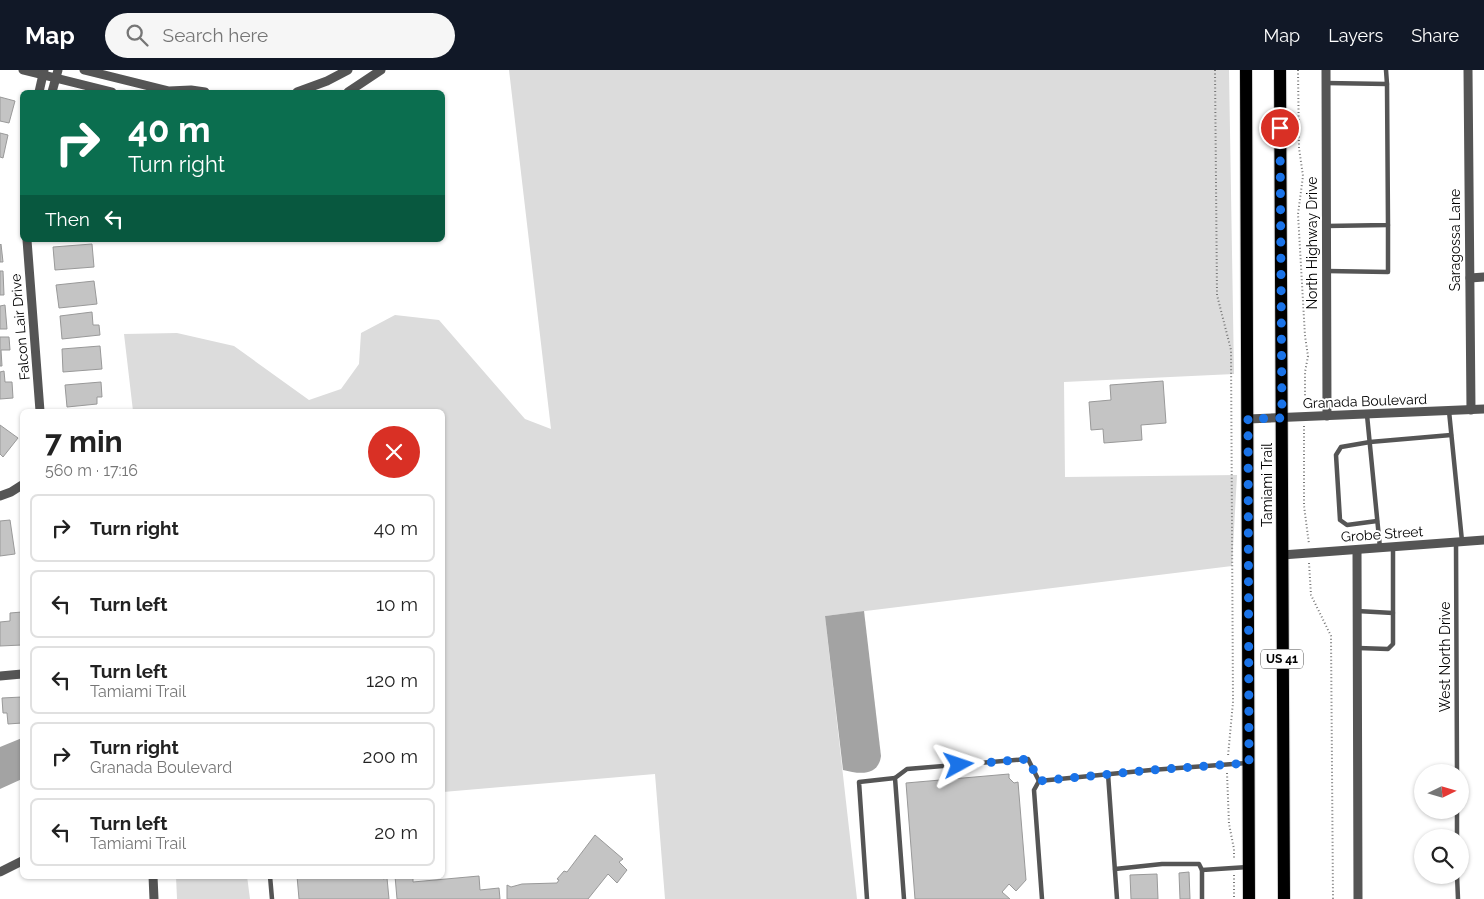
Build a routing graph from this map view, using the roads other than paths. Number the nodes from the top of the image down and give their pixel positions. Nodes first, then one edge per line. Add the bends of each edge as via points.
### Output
1 (23, 70) edge
2 (84, 70) edge
3 (348, 70) edge
4 (381, 70) edge
5 (1246, 70) edge
6 (1280, 70) edge
7 (1326, 70) edge
8 (1386, 70) edge
9 (1468, 70) edge
10 (44, 73) edge
11 (57, 74) edge
12 (1326, 84) junction
13 (1387, 84) junction
14 (40, 90) edge
15 (53, 90) edge
16 (106, 90) edge
17 (165, 90) edge
18 (304, 90) edge
19 (351, 90) edge
20 (1388, 225) junction
21 (1326, 226) junction
22 (27, 242) edge
23 (1326, 271) junction
24 (1484, 277) edge
25 (1470, 278) junction
26 (40, 409) edge
27 (1484, 409) edge
28 (1470, 410) junction
29 (1449, 411) junction
30 (1367, 415) junction
31 (1327, 416) junction
32 (1282, 418) junction
33 (1248, 419) junction
34 (1451, 435) junction
35 (1370, 442) junction
36 (20, 486) edge
37 (0, 496) edge
38 (1377, 521) junction
39 (1484, 540) edge
40 (1459, 542) junction
41 (1380, 548) junction
42 (1394, 548) junction
43 (1357, 550) junction
44 (1282, 555) junction
45 (1357, 611) junction
46 (1393, 613) junction
47 (1358, 648) junction
48 (20, 674) edge
49 (0, 676) edge
50 (1249, 763) junction
51 (1457, 764) edge
52 (1108, 774) junction
53 (895, 778) junction
54 (1039, 781) junction
55 (20, 862) edge
56 (1249, 867) junction
57 (1115, 869) junction
58 (1202, 870) junction
59 (0, 872) edge
60 (153, 879) edge
61 (270, 879) edge
62 (1457, 884) edge
63 (154, 899) edge
64 (272, 899) edge
65 (868, 899) edge
66 (904, 899) edge
67 (1042, 899) edge
68 (1118, 899) edge
69 (1202, 899) edge
70 (1249, 899) edge
71 (1284, 899) edge
72 (1358, 899) edge
73 (1458, 899) edge

1 - 10 street
2 - 17 street
3 - 18 street
4 - 19 street
5 - 33 main road, Tamiami Trail / US 41
6 - 32 main road, Tamiami Trail / US 41
7 - 12 street, North Highway Drive
8 - 13 lane
9 - 25 street, Saragossa Lane
10 - 11 street
10 - 14 street
11 - 15 street
11 - 16 street
12 - 13 lane
12 - 21 street, North Highway Drive
13 - 20 lane
20 - 21 lane
20 - 23 lane via 1388,272
21 - 23 street, North Highway Drive
22 - 26 street, Falcon Lair Drive
23 - 31 street, North Highway Drive
24 - 25 street
25 - 28 street, Saragossa Lane
27 - 28 street, Granada Boulevard
28 - 29 street, Granada Boulevard
29 - 30 street, Granada Boulevard
29 - 34 lane, West North Drive
30 - 31 street, Granada Boulevard
30 - 35 lane
31 - 32 street, Granada Boulevard
32 - 33 street, Granada Boulevard
32 - 44 main road, Tamiami Trail / US 41
33 - 50 main road, Tamiami Trail / US 41
34 - 35 lane
34 - 40 lane, West North Drive
35 - 38 lane
35 - 38 lane via 1341,447 1336,455 1340,520 1347,525
36 - 37 street
38 - 41 lane
39 - 40 street, Grobe Street
40 - 42 street, Grobe Street
40 - 51 lane, West North Drive
41 - 42 street, Grobe Street
41 - 43 street, Grobe Street
42 - 46 lane
43 - 44 street, Grobe Street
43 - 45 street
44 - 71 main road, Tamiami Trail / US 41
45 - 46 lane
45 - 47 street
46 - 47 lane via 1393,644 1388,649
47 - 72 street
48 - 49 street
50 - 52 lane
50 - 56 main road, Tamiami Trail / US 41
52 - 54 lane
52 - 57 lane
53 - 54 lane via 907,770 1028,759
53 - 65 lane via 859,782
53 - 66 lane
54 - 67 lane via 1034,790
55 - 59 street
56 - 58 lane
56 - 70 main road, Tamiami Trail / US 41
57 - 58 lane via 1199,864
57 - 68 lane
58 - 69 lane
60 - 63 street
61 - 64 lane
62 - 73 lane

